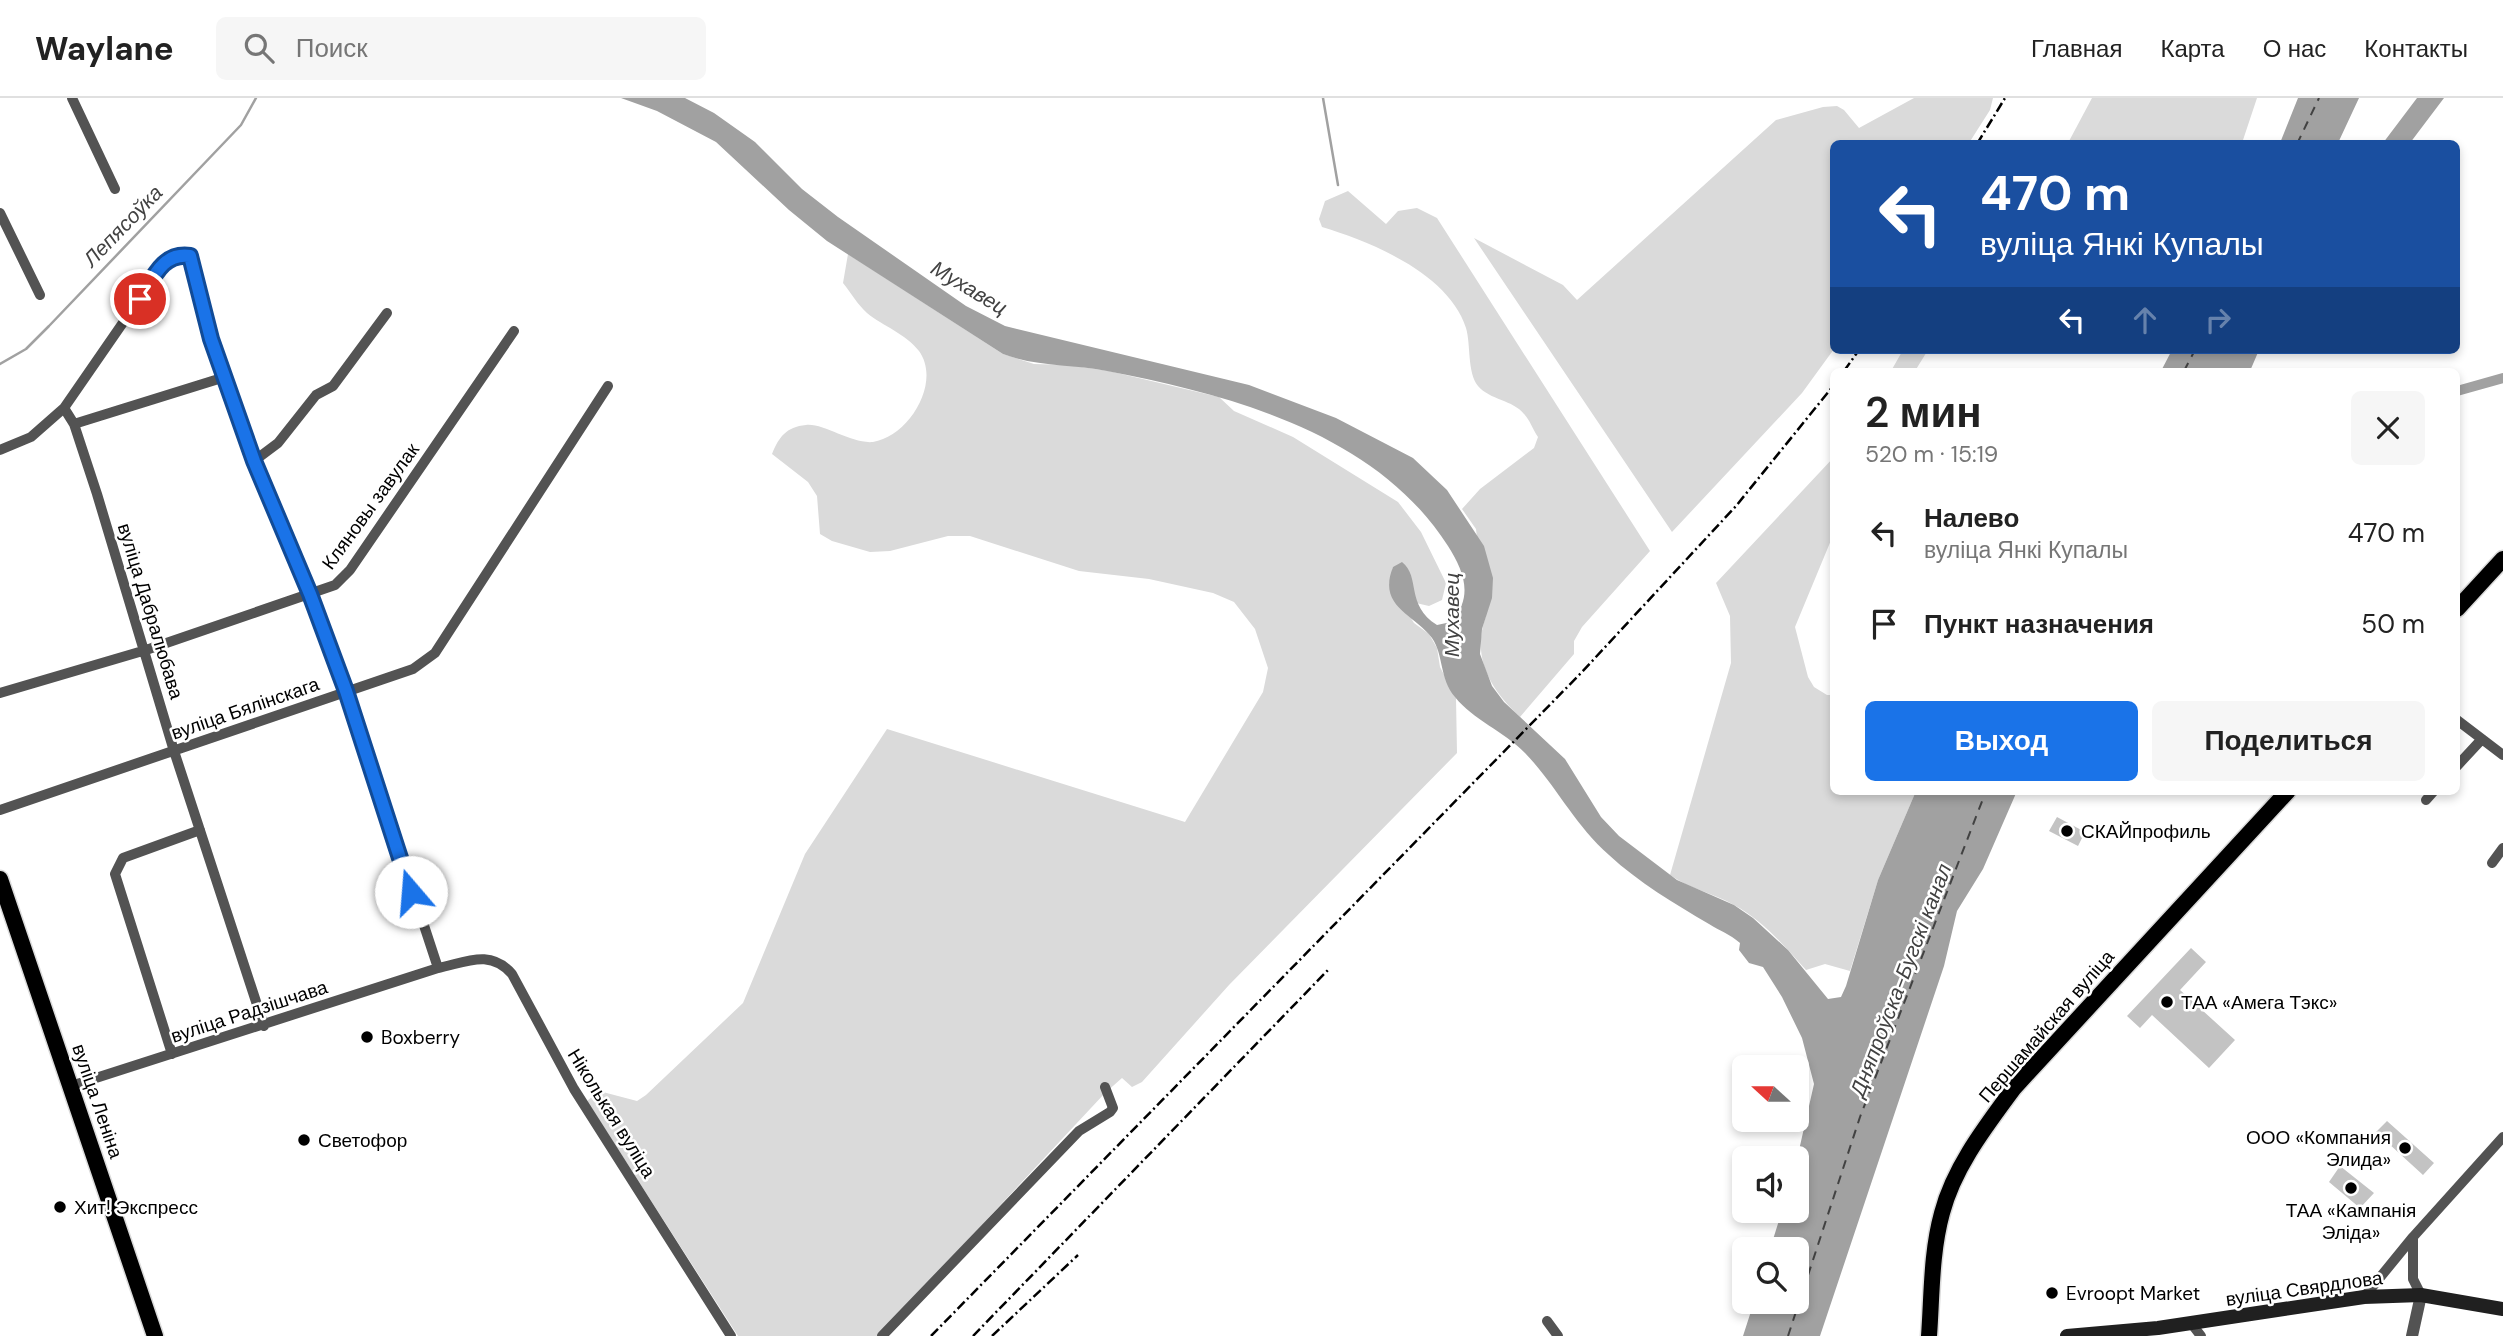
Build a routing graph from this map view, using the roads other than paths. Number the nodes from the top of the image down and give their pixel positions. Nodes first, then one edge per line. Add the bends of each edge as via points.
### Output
1 (72, 98) edge
2 (115, 190) dead end
3 (0, 213) edge
4 (40, 295) dead end
5 (387, 313) dead end
6 (514, 331) dead end
7 (225, 377) junction
8 (608, 386) dead end
9 (64, 408) junction
10 (74, 424) junction
11 (0, 450) edge
12 (254, 461) junction
13 (2503, 559) edge
14 (310, 594) junction
15 (2460, 605) edge
16 (146, 650) junction
17 (346, 691) junction
18 (0, 692) edge
19 (2460, 722) edge
20 (2483, 739) junction
21 (174, 751) junction
22 (2503, 755) edge
23 (2460, 763) edge
24 (2284, 795) edge
25 (2430, 795) edge
26 (2426, 800) dead end
27 (0, 810) edge
28 (200, 830) junction
29 (2503, 848) edge
30 (2492, 863) dead end
31 (0, 879) edge
32 (438, 968) junction
33 (264, 1026) junction
34 (172, 1054) junction
35 (71, 1086) junction
36 (1105, 1087) dead end
37 (2503, 1137) edge
38 (2413, 1237) junction
39 (2421, 1295) junction
40 (2364, 1297) junction
41 (2503, 1309) edge
42 (1547, 1321) dead end
43 (2191, 1323) junction
44 (155, 1336) edge
45 (731, 1336) edge
46 (882, 1336) edge
47 (1558, 1336) edge
48 (1929, 1336) edge
49 (2067, 1336) edge
50 (2202, 1336) edge
51 (2412, 1336) edge

1 - 2 street
3 - 4 street
5 - 12 street via 333,386 316,395 278,443
6 - 14 street, Кляновы завулак via 343,579
7 - 9 street via 190,256 177,254 167,259
7 - 10 street
7 - 12 street
8 - 17 street, вуліца Бялінскага via 435,653 413,669
9 - 10 street, вуліца Дабралюбава
9 - 11 street via 31,438
10 - 16 street, вуліца Дабралюбава
12 - 14 street
13 - 15 main road
14 - 16 street, Кляновы завулак
14 - 17 street
16 - 18 street, Кляновы завулак
16 - 21 street, вуліца Дабралюбава
17 - 21 street, вуліца Бялінскага
17 - 32 street
19 - 20 street
20 - 22 street
20 - 23 street
21 - 27 street, вуліца Бялінскага
21 - 28 street, вуліца Дабралюбава
24 - 48 main road, Першамайская вуліца via 2014,1088 1977,1140 1942,1211
25 - 26 street
28 - 33 street, вуліца Дабралюбава
28 - 34 street via 122,858 115,874
29 - 30 street
31 - 35 main road, вуліца Леніна
32 - 33 street, вуліца Радзішчава
32 - 45 street, Ніколькая вуліца via 487,958 498,960 512,974 574,1089
33 - 34 street, вуліца Радзішчава
34 - 35 street, вуліца Радзішчава
35 - 44 main road, вуліца Леніна
36 - 46 street via 1113,1108 1110,1112 1079,1131
37 - 38 street
38 - 39 street via 2413,1279
38 - 40 street
39 - 40 main road, вуліца Свярдлова
39 - 41 main road, вуліца Свярдлова
39 - 51 street
40 - 43 main road, вуліца Свярдлова
42 - 47 street
43 - 49 main road, вуліца Свярдлова
43 - 50 street

